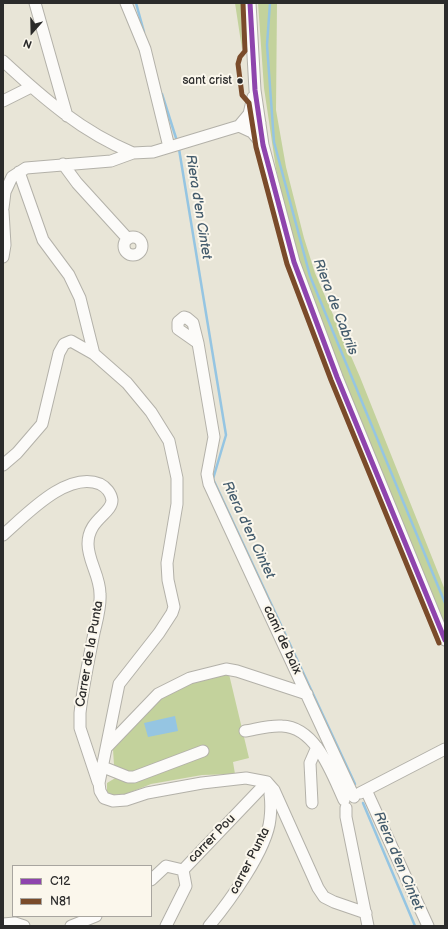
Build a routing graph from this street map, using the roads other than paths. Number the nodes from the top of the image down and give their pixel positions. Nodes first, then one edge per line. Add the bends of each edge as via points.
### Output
1 (35, 3) edge
2 (126, 3) edge
3 (250, 3) edge
4 (3, 61) edge
5 (31, 87) junction
6 (255, 90) junction
7 (3, 101) edge
8 (66, 116) junction
9 (260, 122) junction
10 (239, 126) junction
11 (263, 145) junction
12 (169, 147) junction
13 (133, 153) junction
14 (63, 164) junction
15 (19, 172) junction
16 (3, 210) edge
17 (128, 239) dead end
18 (3, 257) edge
19 (198, 343) dead end
20 (94, 354) junction
21 (3, 465) edge
22 (3, 536) edge
23 (445, 640) edge
24 (307, 694) junction
25 (111, 720) junction
26 (128, 725) junction
27 (245, 731) dead end
28 (107, 747) junction
29 (317, 747) junction
30 (445, 749) edge
31 (202, 751) dead end
32 (103, 767) junction
33 (271, 786) junction
34 (99, 787) junction
35 (366, 790) junction
36 (348, 802) junction
37 (312, 803) dead end
38 (183, 870) junction
39 (152, 879) edge
40 (366, 912) junction
41 (94, 917) edge
42 (99, 917) edge
43 (3, 924) edge
44 (24, 926) edge
45 (71, 926) edge
46 (90, 926) edge
47 (166, 926) edge
48 (209, 926) edge
49 (368, 926) edge
50 (428, 926) edge

1 - 8 street
2 - 12 street via 145,50
3 - 6 street
4 - 5 street
5 - 7 street
5 - 8 street
6 - 9 street
6 - 10 street via 249,114
8 - 13 street via 112,144
9 - 10 street
9 - 11 street
10 - 11 street via 252,132
10 - 12 street
11 - 23 street via 294,262 337,377
12 - 13 street via 153,152
13 - 14 street via 111,161
14 - 15 street via 36,166
14 - 17 street via 76,183
15 - 16 street via 12,176 5,192
15 - 20 street via 43,240 69,275 80,298
16 - 18 street
19 - 24 street, camí de baix via 214,436 207,474 209,484
20 - 21 street via 72,341 64,344 59,353 42,424
20 - 25 street via 127,383 151,412 169,441 178,478 178,504 167,563 174,607 159,633 119,684
22 - 34 street, Carrer de la Punta via 53,492 64,487 95,482 102,484 111,495 112,502 109,508 94,523 89,536 88,546 100,594 80,713 80,728
24 - 26 street via 226,669 190,678 158,694
24 - 36 street, camí de baix
25 - 26 street
25 - 28 street
26 - 28 street
27 - 29 street via 283,726 305,734
28 - 32 street
29 - 36 street
29 - 37 street via 310,763
30 - 35 street
31 - 32 street via 134,777
32 - 34 street
33 - 34 street via 246,778 224,780 147,793 112,802 104,798
33 - 38 street, carrer Pou
33 - 40 street via 324,897
33 - 48 street, carrer Punta via 270,820 264,839 242,882
35 - 36 street
35 - 50 street
36 - 40 street, camí de baix via 346,817
38 - 39 street via 166,866
38 - 47 street, carrer Pou via 186,886
40 - 49 street, camí de baix
41 - 45 street
42 - 46 street
43 - 44 street via 15,923

